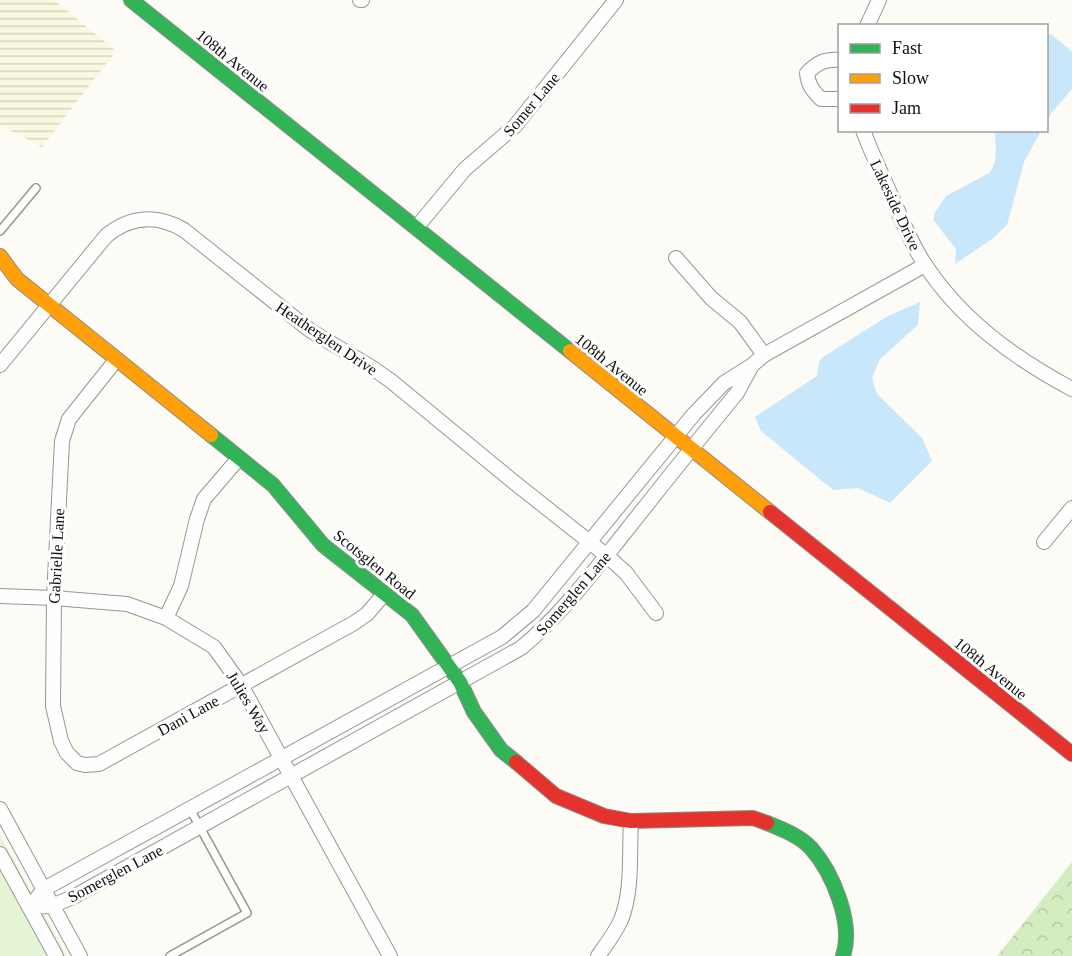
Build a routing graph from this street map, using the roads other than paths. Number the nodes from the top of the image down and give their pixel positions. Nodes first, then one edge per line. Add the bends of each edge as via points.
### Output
1 (131, 0) edge
2 (616, 0) edge
3 (879, 0) edge
4 (868, 24) edge
5 (838, 60) edge
6 (838, 99) edge
7 (864, 132) edge
8 (36, 188) dead end
9 (416, 228) junction
10 (0, 231) edge
11 (0, 256) edge
12 (676, 258) dead end
13 (925, 265) junction
14 (48, 306) junction
15 (764, 355) junction
16 (116, 360) junction
17 (0, 365) edge
18 (751, 366) junction
19 (1072, 389) edge
20 (675, 435) junction
21 (691, 449) junction
22 (239, 458) junction
23 (1072, 508) edge
24 (589, 542) junction
25 (1044, 542) dead end
26 (606, 555) junction
27 (384, 594) junction
28 (0, 596) edge
29 (54, 598) junction
30 (656, 613) dead end
31 (166, 618) junction
32 (449, 666) junction
33 (460, 682) junction
34 (241, 685) junction
35 (1072, 754) edge
36 (282, 759) junction
37 (77, 763) joint
38 (292, 776) junction
39 (0, 809) edge
40 (190, 809) junction
41 (631, 821) junction
42 (200, 827) junction
43 (0, 854) edge
44 (44, 889) junction
45 (52, 906) junction
46 (30, 907) junction
47 (56, 956) edge
48 (80, 956) edge
49 (170, 956) edge
50 (390, 956) edge
51 (598, 956) edge
52 (843, 956) edge

1 - 9 street, 108th Avenue
2 - 9 street, Somer Lane via 515,126 465,169
3 - 4 street
5 - 6 street via 827,59 807,73 808,83 821,99
7 - 13 street, Lakeside Drive via 911,242
8 - 10 lane
9 - 20 street, 108th Avenue
11 - 14 street, Scotsglen Road via 17,279
12 - 15 street via 711,298 740,322
13 - 15 street, Somerglen Lane
13 - 19 street, Lakeside Drive via 965,314 1008,351
14 - 16 street, Scotsglen Road
14 - 17 street, Heatherglen Drive
14 - 24 street, Heatherglen Drive via 114,230 132,221 168,222 184,230 311,331 391,381
15 - 18 street, Somerglen Lane
16 - 22 street, Scotsglen Road
16 - 29 street, Gabrielle Lane via 69,419 62,441
18 - 20 street, Somerglen Lane via 724,383
18 - 21 street, Somerglen Lane via 737,393
20 - 21 street, 108th Avenue
20 - 24 street, Somerglen Lane
21 - 26 street, Somerglen Lane
21 - 35 street, 108th Avenue
22 - 27 street, Scotsglen Road via 273,485 323,545
22 - 31 street via 204,499 181,586
23 - 25 street
24 - 26 street, Heatherglen Drive
24 - 32 street, Somerglen Lane via 519,625
26 - 30 street, Heatherglen Drive via 626,573
26 - 33 street, Somerglen Lane via 540,633
27 - 32 street, Scotsglen Road via 412,615
27 - 34 street, Dani Lane via 354,623
28 - 29 street, Julies Way
29 - 31 street, Julies Way via 127,604
29 - 37 street, Gabrielle Lane via 53,706 61,741
31 - 34 street, Julies Way via 214,647
32 - 33 street, Scotsglen Road
32 - 36 street, Somerglen Lane
33 - 38 street, Somerglen Lane
33 - 41 street, Scotsglen Road via 480,722 501,750 525,772 556,796 604,816
34 - 36 street, Julies Way
34 - 37 street, Dani Lane via 99,764
36 - 38 street, Julies Way
36 - 40 street, Somerglen Lane
38 - 42 street, Somerglen Lane
38 - 50 street, Julies Way
39 - 44 street
40 - 42 lane
40 - 44 street, Somerglen Lane
41 - 51 street via 627,899 610,940
41 - 52 street, Scotsglen Road via 753,818 787,831 810,847 826,870 843,910 847,944
42 - 45 street, Somerglen Lane
42 - 49 lane via 247,913
43 - 46 street
44 - 45 street
44 - 46 street, Somerglen Lane
45 - 46 street, Somerglen Lane
45 - 48 street
46 - 47 street

